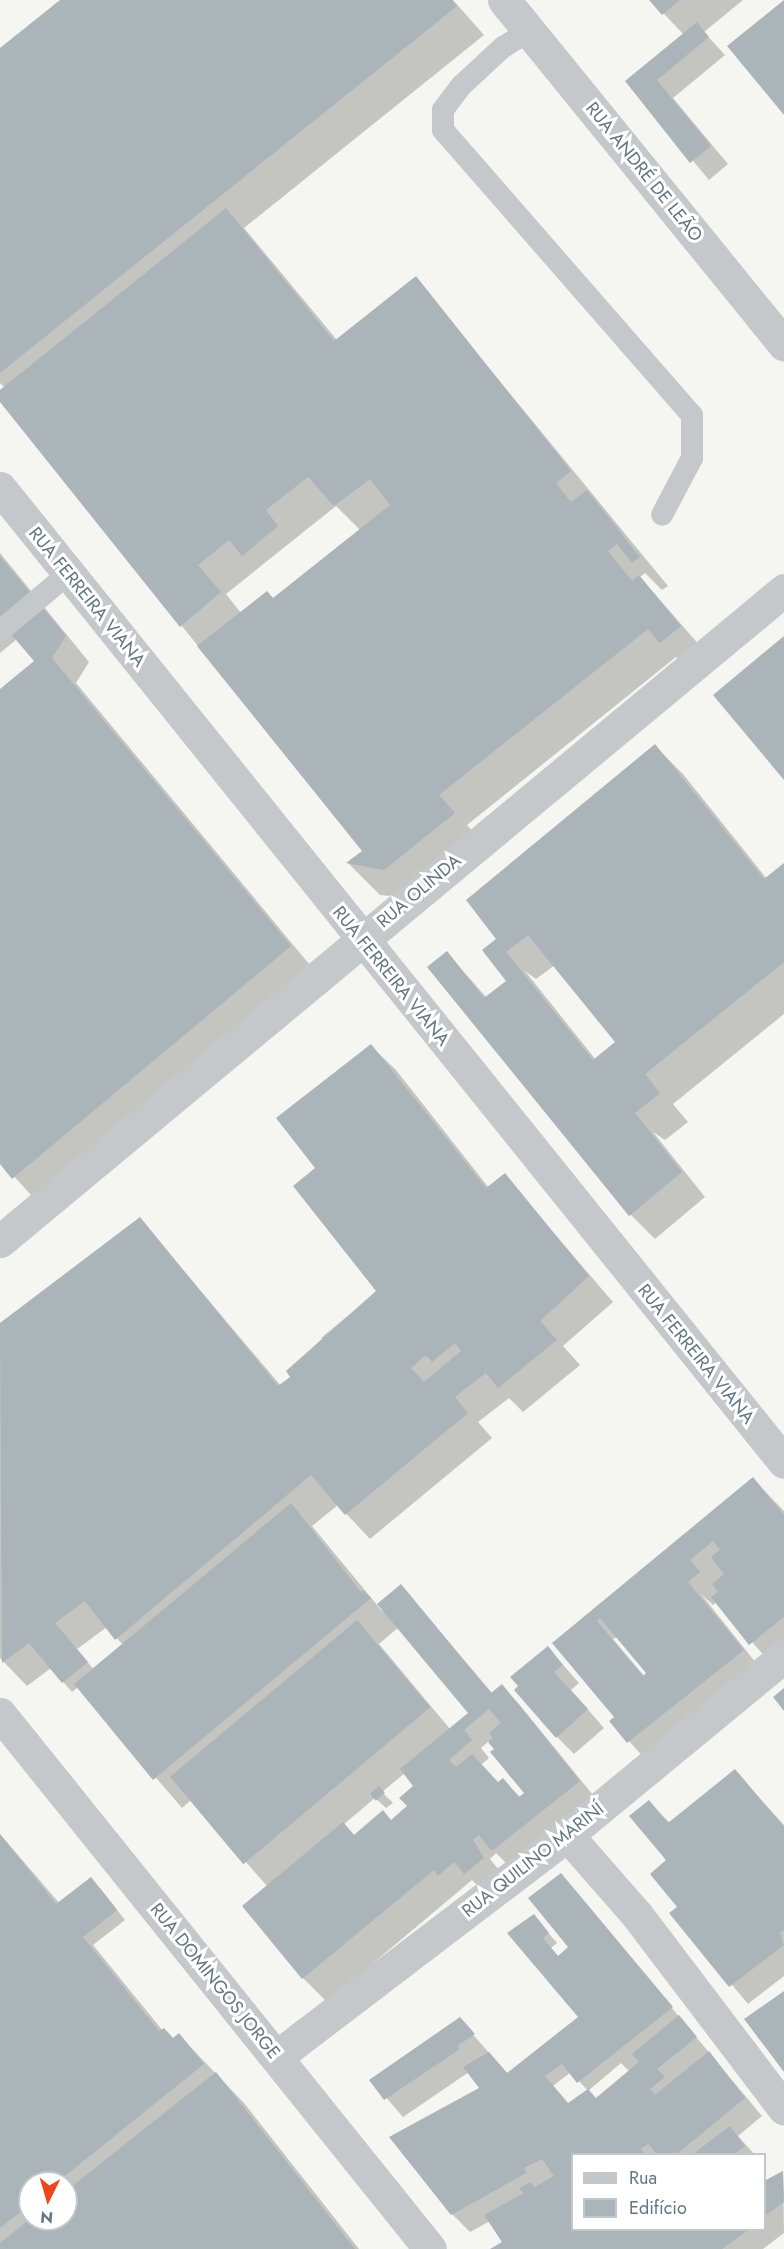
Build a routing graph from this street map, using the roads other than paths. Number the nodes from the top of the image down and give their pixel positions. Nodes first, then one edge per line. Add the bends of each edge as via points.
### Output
1 (504, 0) edge
2 (530, 31) junction
3 (784, 344) edge
4 (0, 488) edge
5 (662, 515) dead end
6 (68, 574) junction
7 (784, 590) edge
8 (0, 631) edge
9 (362, 938) junction
10 (0, 1241) edge
11 (784, 1462) edge
12 (784, 1656) edge
13 (0, 1714) edge
14 (567, 1835) junction
15 (276, 2056) junction
16 (784, 2109) edge
17 (430, 2249) edge

1 - 2 street, RUA ANDRÉ DE LEÃO
2 - 3 street, RUA ANDRÉ DE LEÃO
2 - 5 lane via 503,48 461,86 443,110 443,130 692,415 692,458
4 - 6 street, RUA FERREIRA VIANA
6 - 8 lane
6 - 9 street, RUA FERREIRA VIANA
7 - 9 street, RUA OLINDA
9 - 10 street, RUA OLINDA
9 - 11 street, RUA FERREIRA VIANA
12 - 14 street, RUA QUILINO MARINÍ
13 - 15 street, RUA DOMINGOS JORGE
14 - 15 street, RUA QUILINO MARINÍ
14 - 16 street via 637,1915
15 - 17 street, RUA DOMINGOS JORGE

